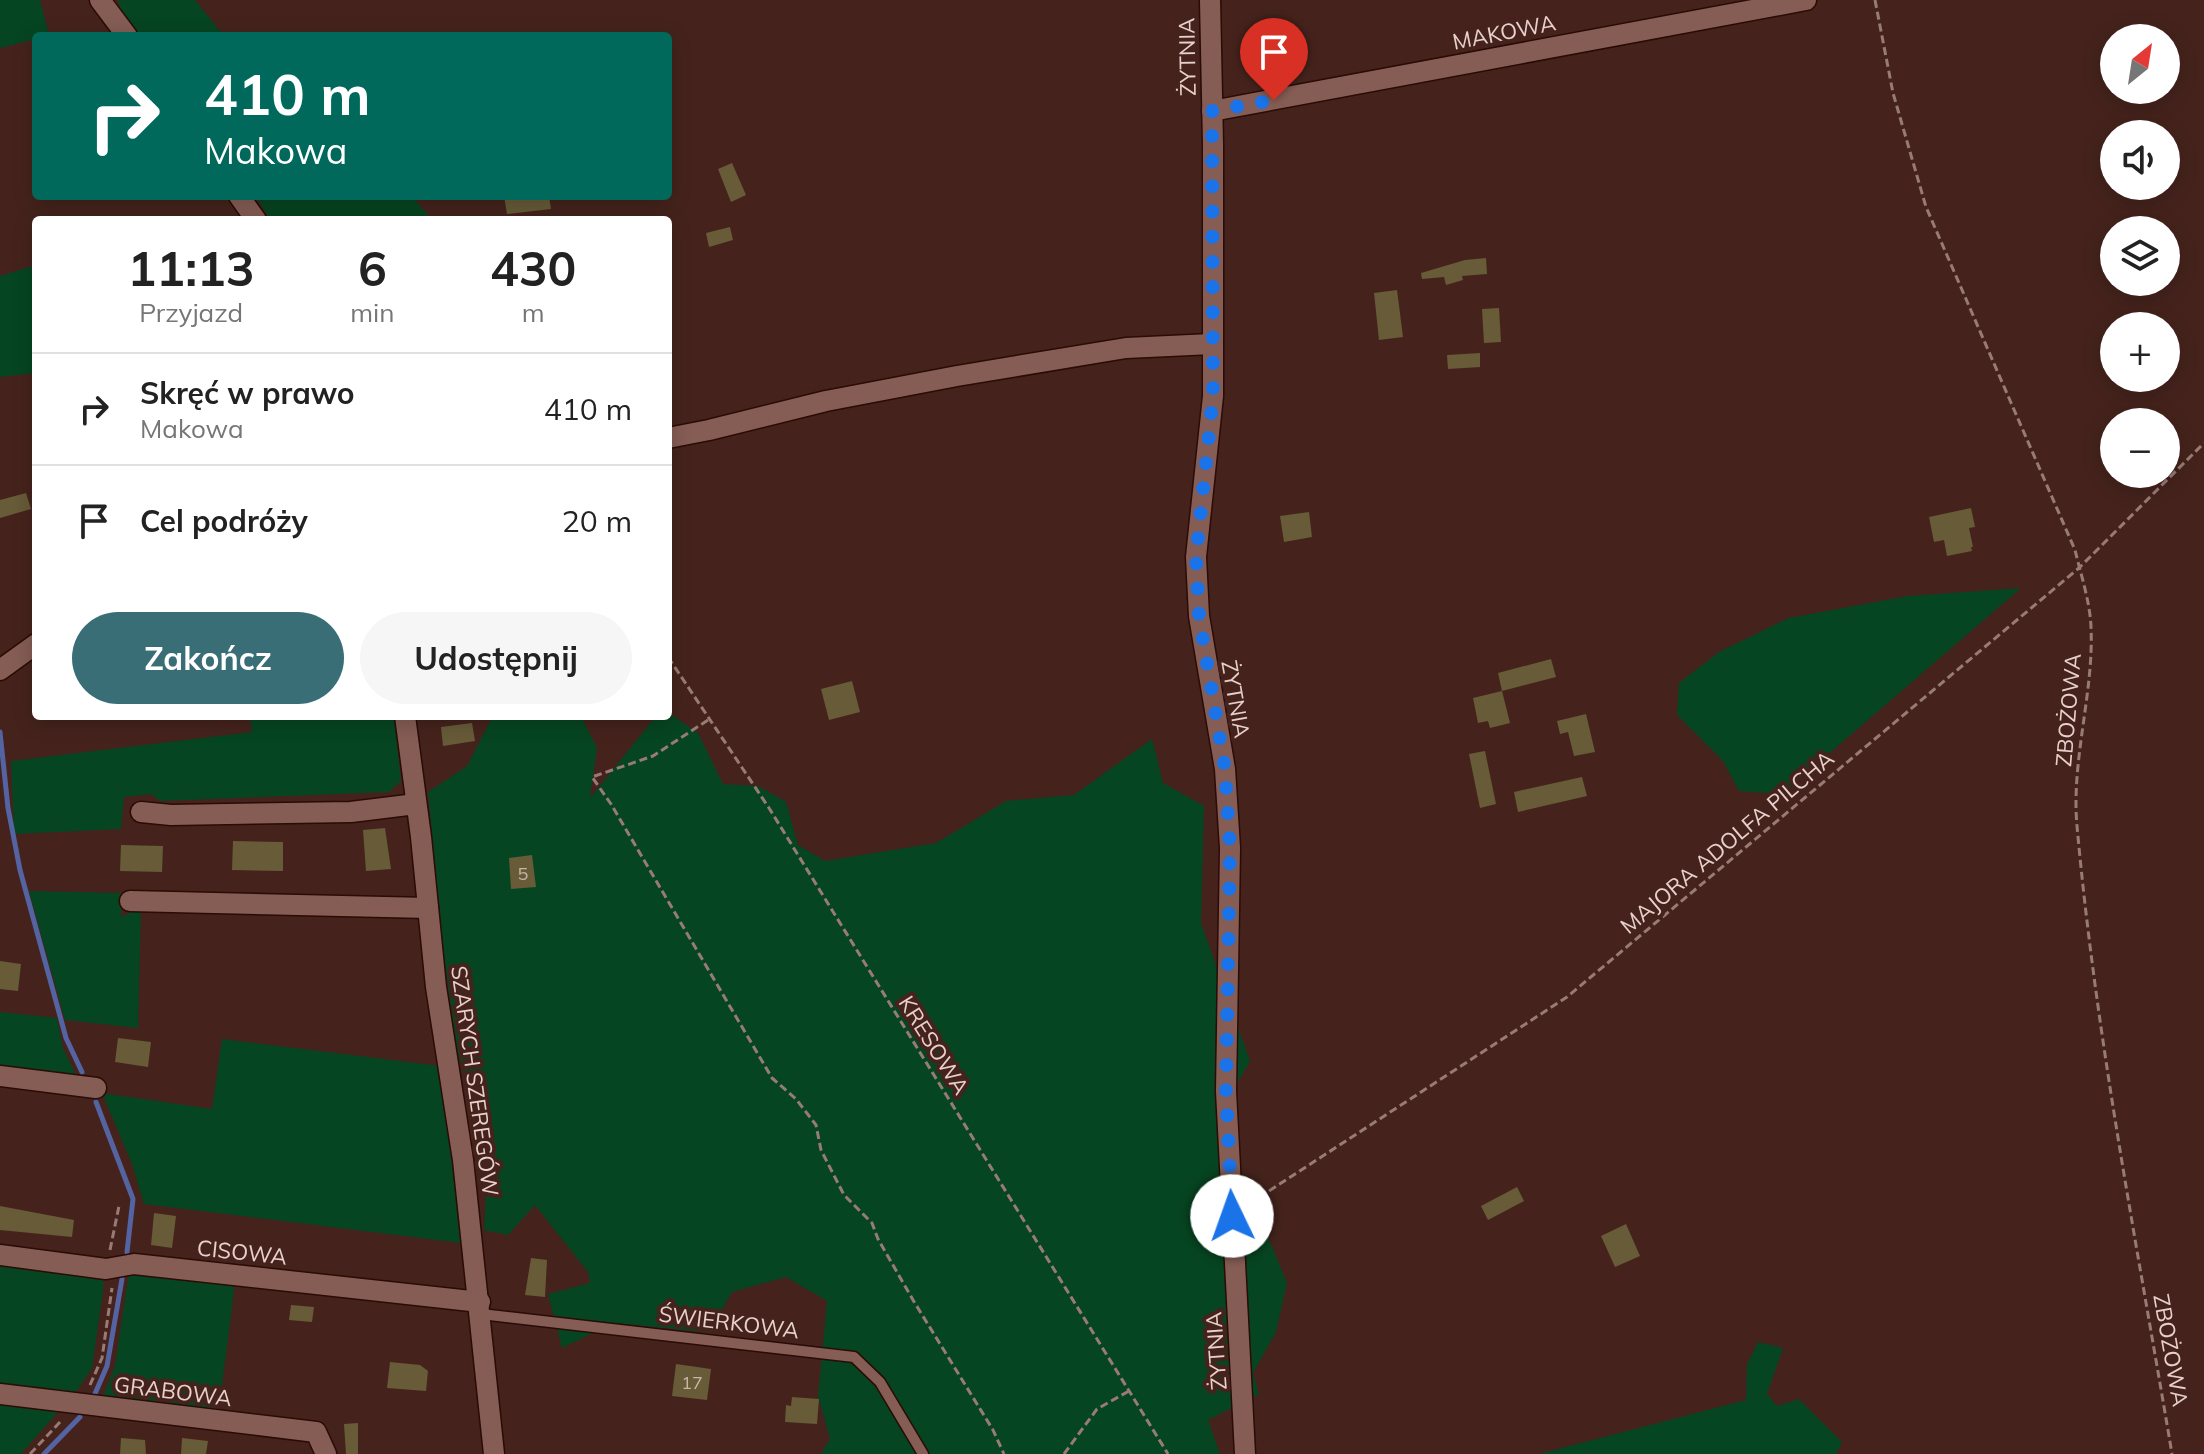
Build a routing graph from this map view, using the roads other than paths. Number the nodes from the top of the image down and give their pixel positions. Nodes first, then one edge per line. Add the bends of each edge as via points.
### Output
1 (100, 0) edge
2 (1210, 0) edge
3 (1806, 0) edge
4 (124, 32) edge
5 (1212, 111) junction
6 (1212, 344) junction
7 (672, 437) edge
8 (32, 647) edge
9 (0, 670) edge
10 (406, 720) edge
11 (416, 804) junction
12 (141, 812) dead end
13 (130, 901) dead end
14 (428, 908) junction
15 (0, 1076) edge
16 (96, 1088) dead end
17 (0, 1255) edge
18 (480, 1308) junction
19 (0, 1394) edge
20 (326, 1454) edge
21 (496, 1454) edge
22 (923, 1454) edge
23 (1245, 1454) edge

1 - 4 street
2 - 5 street, ŻYTNIA
3 - 5 street, MAKOWA
5 - 6 street, ŻYTNIA
6 - 7 street via 1126,348 957,376
6 - 23 street, ŻYTNIA via 1213,396 1196,557 1199,616 1225,769 1230,848 1226,1091
8 - 9 street
10 - 11 street, SZARYCH SZEREGÓW
11 - 12 street via 351,812
11 - 14 street, SZARYCH SZEREGÓW
13 - 14 street
14 - 18 street, SZARYCH SZEREGÓW
15 - 16 street
17 - 18 street, CISOWA via 106,1269 134,1264
18 - 21 street, SZARYCH SZEREGÓW
18 - 22 lane, ŚWIERKOWA via 854,1357 880,1382
19 - 20 street, GRABOWA via 316,1432

